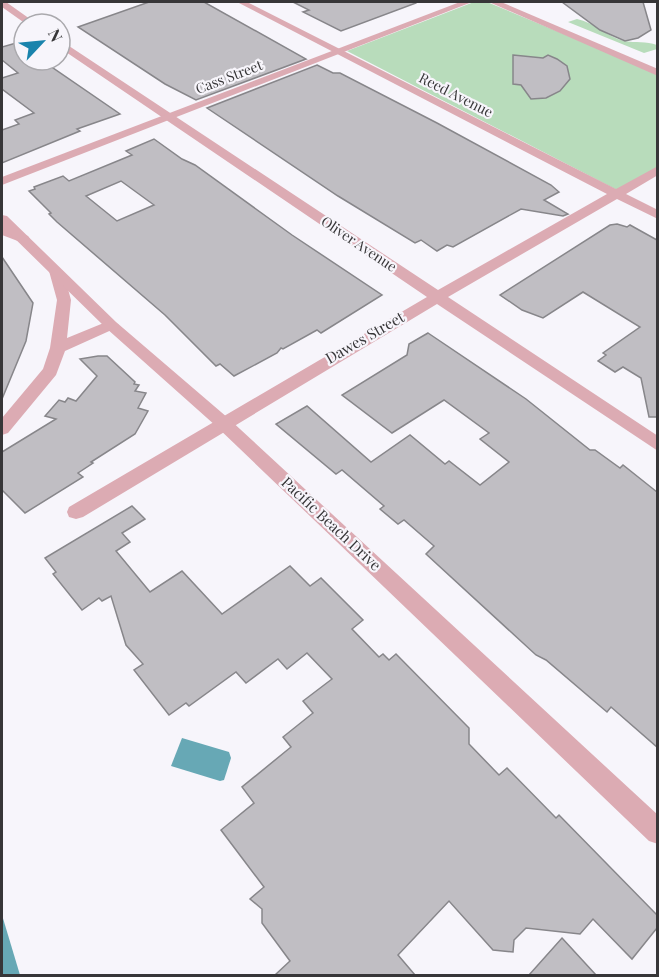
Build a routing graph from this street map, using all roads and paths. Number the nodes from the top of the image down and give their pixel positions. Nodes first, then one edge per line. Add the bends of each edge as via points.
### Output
1 (241, 2) edge
2 (467, 2) edge
3 (494, 2) edge
4 (2, 3) edge
5 (15, 12) edge
6 (72, 51) edge
7 (338, 51) junction
8 (657, 73) edge
9 (169, 116) junction
10 (657, 170) edge
11 (2, 181) edge
12 (615, 194) junction
13 (657, 215) edge
14 (2, 219) edge
15 (2, 230) edge
16 (23, 239) junction
17 (56, 271) junction
18 (437, 296) junction
19 (111, 325) junction
20 (58, 348) junction
21 (222, 422) junction
22 (2, 429) edge
23 (657, 445) edge
24 (76, 512) dead end
25 (657, 832) edge

1 - 7 street, Reed Avenue
2 - 7 street, Cass Street
3 - 8 street
4 - 5 street
6 - 9 street, Oliver Avenue
7 - 9 street, Cass Street
7 - 12 street, Reed Avenue
9 - 11 street, Cass Street
9 - 18 street, Oliver Avenue
10 - 12 street, Dawes Street
12 - 13 street, Reed Avenue
12 - 18 street, Dawes Street
14 - 16 street, Pacific Beach Drive
15 - 16 street
16 - 17 street, Pacific Beach Drive
17 - 19 street, Pacific Beach Drive
17 - 20 street via 64,300
18 - 21 street, Dawes Street
18 - 23 street, Oliver Avenue
19 - 20 street
19 - 21 street, Pacific Beach Drive
20 - 22 street via 50,371
21 - 24 street, Dawes Street
21 - 25 street, Pacific Beach Drive

